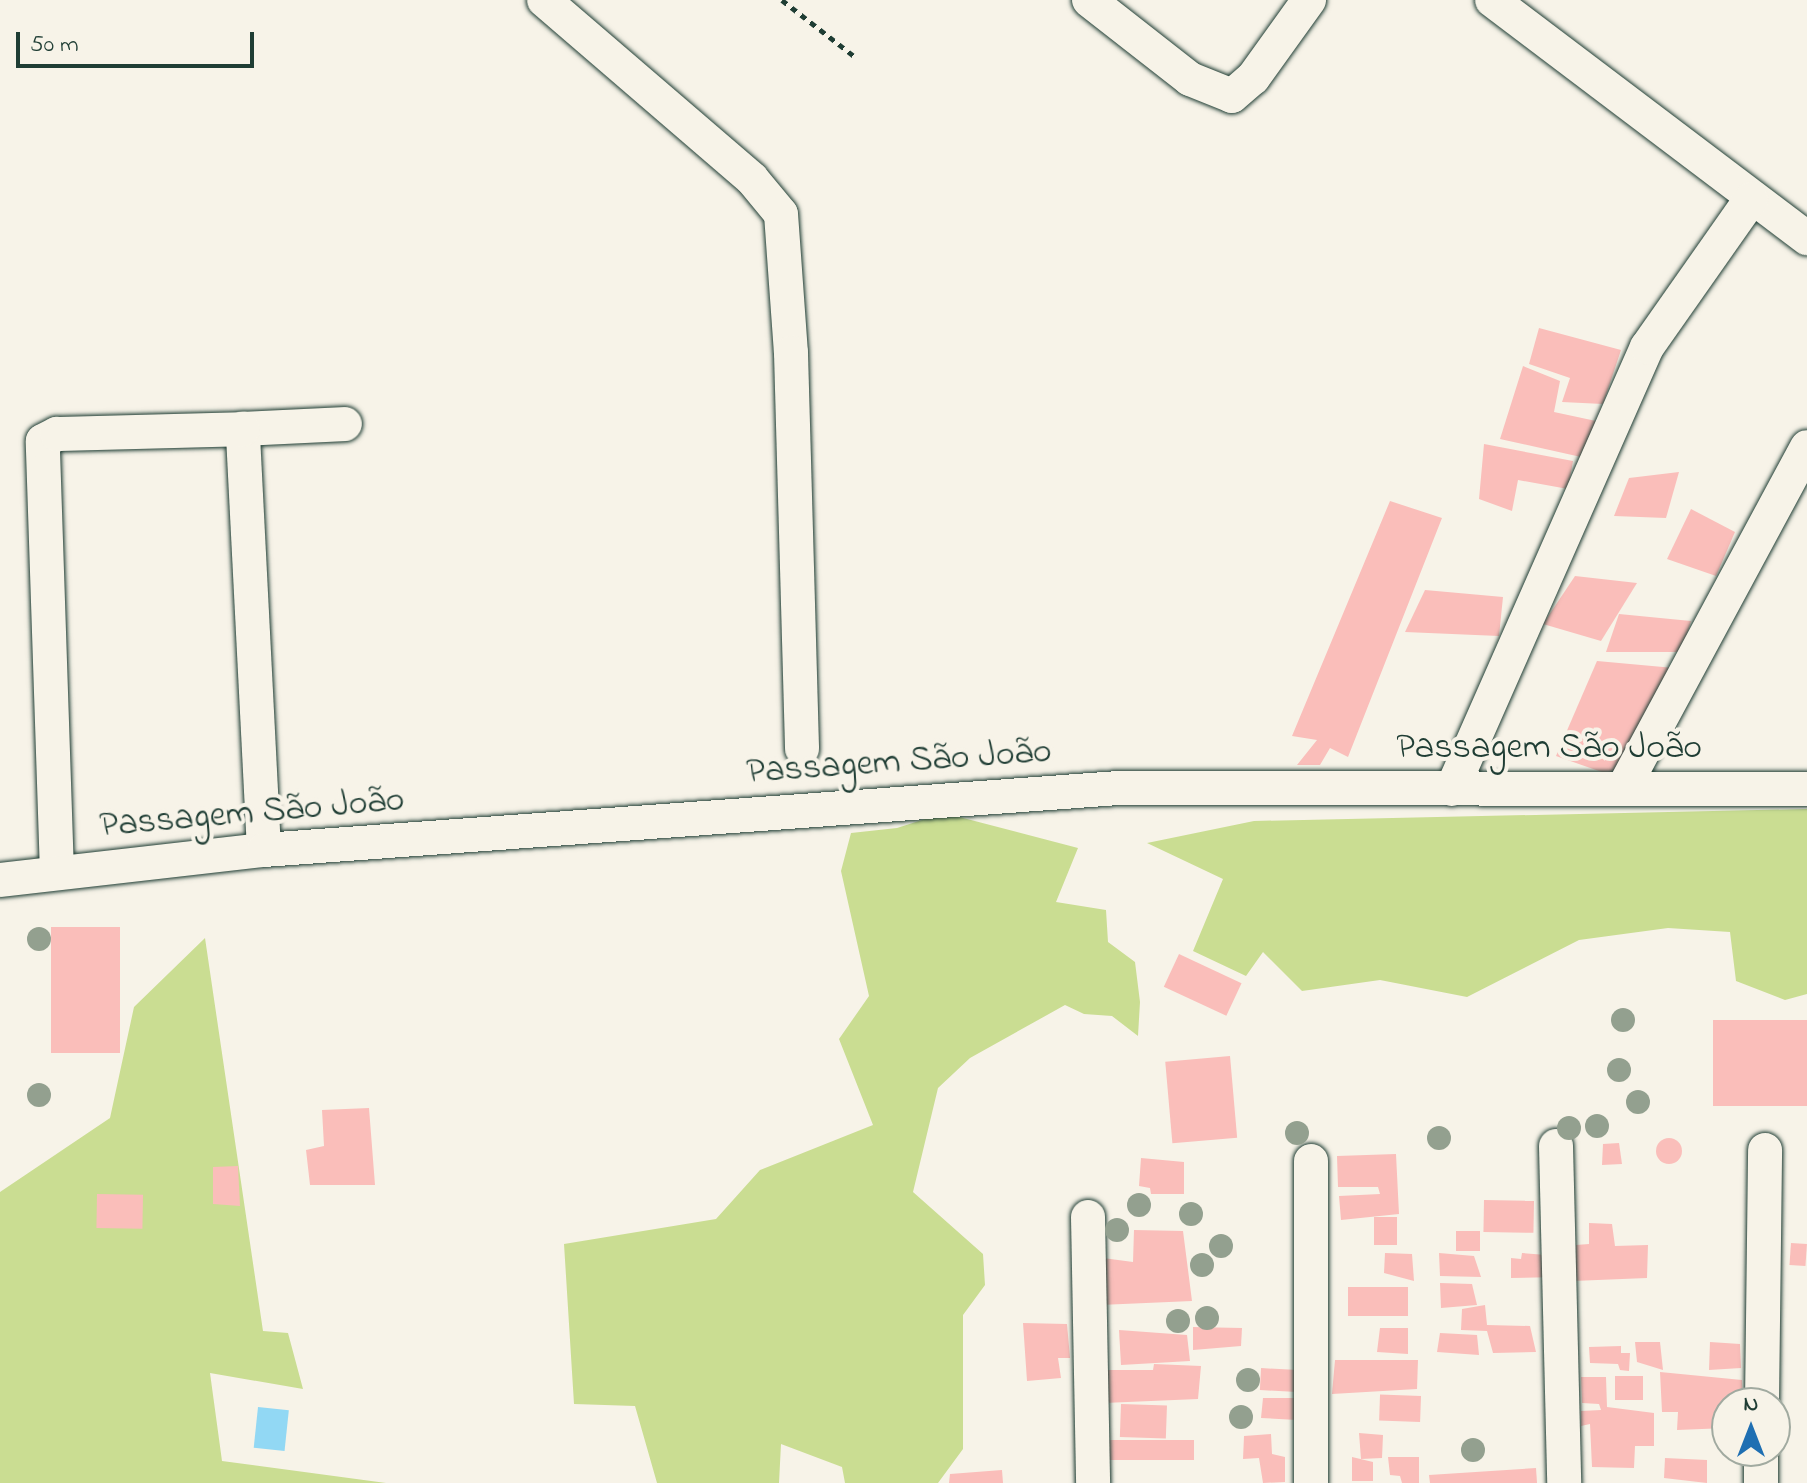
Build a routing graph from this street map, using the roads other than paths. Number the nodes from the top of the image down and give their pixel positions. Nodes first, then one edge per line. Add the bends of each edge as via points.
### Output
1 (544, 0) edge
2 (1089, 0) edge
3 (1309, 0) edge
4 (1492, 0) edge
5 (1751, 199) junction
6 (1807, 238) edge
7 (345, 424) dead end
8 (243, 429) junction
9 (1807, 447) edge
10 (802, 749) dead end
11 (1624, 787) junction
12 (1452, 789) junction
13 (1807, 789) edge
14 (264, 850) junction
15 (57, 873) junction
16 (0, 880) edge
17 (1556, 1146) dead end
18 (1765, 1150) dead end
19 (1311, 1161) dead end
20 (1088, 1217) dead end
21 (1762, 1387) edge
22 (1093, 1483) edge
23 (1311, 1483) edge
24 (1564, 1483) edge

1 - 10 street via 752,179 781,214 791,353
2 - 3 street via 1190,79 1211,92 1232,96 1253,78
4 - 5 street
5 - 6 street
5 - 12 street via 1647,347
7 - 8 street
8 - 14 street
8 - 15 street via 57,434 43,441
9 - 11 street
11 - 12 street, Passagem São João
11 - 13 street, Passagem São João
12 - 14 street, Passagem São João via 1118,788
14 - 15 street, Passagem São João
15 - 16 street, Passagem São João
17 - 24 street
18 - 21 street
19 - 23 street
20 - 22 street

